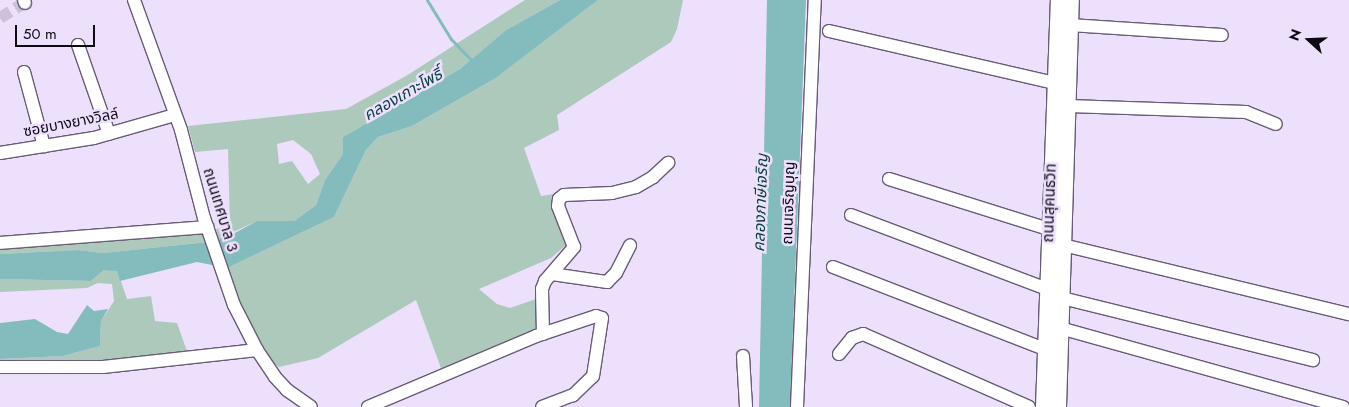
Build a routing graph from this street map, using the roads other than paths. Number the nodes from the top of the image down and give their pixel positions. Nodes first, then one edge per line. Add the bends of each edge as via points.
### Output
1 (134, 0) edge
2 (815, 0) edge
3 (1059, 0) edge
4 (1071, 0) edge
5 (1070, 25) junction
6 (828, 31) dead end
7 (1222, 35) dead end
8 (78, 45) dead end
9 (24, 72) dead end
10 (1056, 83) junction
11 (1068, 106) junction
12 (176, 115) junction
13 (1276, 124) dead end
14 (109, 134) junction
15 (44, 146) junction
16 (0, 153) edge
17 (668, 163) dead end
18 (889, 179) dead end
19 (851, 216) dead end
20 (1049, 229) junction
21 (209, 231) junction
22 (0, 243) edge
23 (630, 245) dead end
24 (1063, 245) junction
25 (833, 267) dead end
26 (552, 274) junction
27 (1052, 293) junction
28 (1349, 314) edge
29 (1060, 328) junction
30 (543, 334) junction
31 (257, 350) junction
32 (1046, 350) junction
33 (839, 354) dead end
34 (743, 356) dead end
35 (1313, 360) dead end
36 (0, 367) edge
37 (311, 407) edge
38 (368, 407) edge
39 (542, 407) edge
40 (746, 407) edge
41 (796, 407) edge
42 (1029, 407) edge
43 (1044, 407) edge
44 (1058, 407) edge
45 (1343, 407) edge

1 - 12 street, ถนนเทศบาล 3
2 - 41 street, ถนนเจริญบุญ
3 - 10 main road, ถนนสุคนธวิท
4 - 5 main road, ถนนสุคนธวิท
5 - 7 street
5 - 11 main road, ถนนสุคนธวิท
6 - 10 street
8 - 14 street
9 - 15 street
10 - 20 main road, ถนนสุคนธวิท
11 - 13 street via 1246,112
11 - 24 main road, ถนนสุคนธวิท
12 - 14 street, ซอยบางยางวิลล์
12 - 21 street, ถนนเทศบาล 3
14 - 15 street, ซอยบางยางวิลล์
15 - 16 street, ซอยบางยางวิลล์
17 - 26 street via 636,188 559,199 558,206 574,248
18 - 20 street
19 - 27 street
20 - 27 main road, ถนนสุคนธวิท
21 - 22 street
21 - 31 street, ถนนเทศบาล 3 via 234,305
23 - 26 street via 616,273 607,282
24 - 27 main road, ถนนสุคนธวิท
24 - 28 street
25 - 32 street
26 - 30 street via 542,289
27 - 29 main road, ถนนสุคนธวิท
27 - 32 main road, ถนนสุคนธวิท
27 - 35 street
29 - 44 main road, ถนนสุคนธวิท
29 - 45 street
30 - 38 street
30 - 39 street via 596,316 604,320 592,376 573,394
31 - 36 street via 103,368
31 - 37 street, ถนนเทศบาล 3 via 287,390
32 - 43 main road, ถนนสุคนธวิท
33 - 42 street via 852,338 863,334
34 - 40 street

